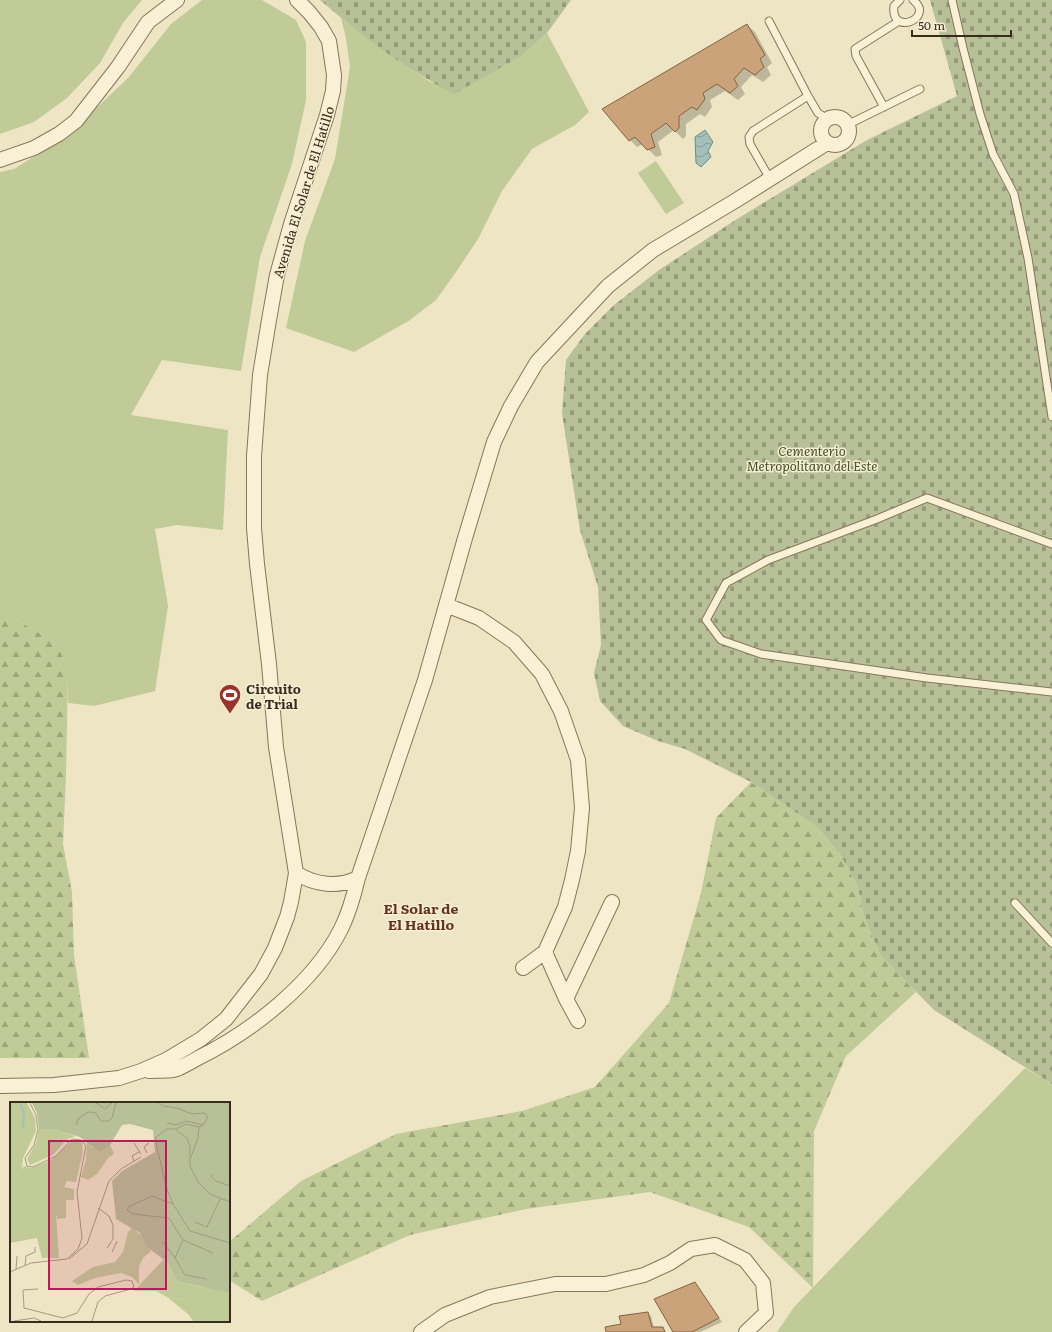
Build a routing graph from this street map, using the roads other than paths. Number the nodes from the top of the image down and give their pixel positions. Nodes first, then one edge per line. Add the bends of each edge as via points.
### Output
1 (177, 0) edge
2 (297, 0) edge
3 (900, 0) edge
4 (913, 0) edge
5 (952, 0) edge
6 (769, 21) dead end
7 (899, 21) junction
8 (920, 89) dead end
9 (808, 96) junction
10 (884, 107) junction
11 (828, 119) junction
12 (847, 125) junction
13 (827, 143) junction
14 (0, 160) edge
15 (770, 179) junction
16 (1052, 417) edge
17 (1052, 544) edge
18 (446, 604) junction
19 (1052, 692) edge
20 (296, 873) junction
21 (358, 878) junction
22 (612, 902) dead end
23 (1015, 903) dead end
24 (1052, 943) edge
25 (545, 952) junction
26 (523, 968) dead end
27 (566, 1000) junction
28 (578, 1021) dead end
29 (141, 1071) junction
30 (0, 1086) edge
31 (421, 1332) edge
32 (746, 1332) edge

1 - 14 street via 148,22 114,73 76,121 34,148
2 - 20 street, Avenida El Solar de El Hatillo via 321,27 329,41 334,75 333,91 277,275 260,375 254,456 257,564 276,747
3 - 7 lane via 894,6
4 - 7 lane via 919,9 917,16 907,23
5 - 16 lane via 980,114 993,154 1014,194 1028,258
6 - 9 lane
7 - 10 lane via 855,49 856,56
8 - 10 lane
9 - 11 lane via 818,113
9 - 15 lane via 754,131 749,137 750,144
10 - 12 lane
11 - 12 street via 836,117 845,121
11 - 13 street via 821,131
12 - 13 street via 848,134 844,141 836,145
13 - 15 street
15 - 18 street via 647,254 608,286 536,362 494,442
17 - 19 lane via 928,498 768,560 726,583 706,620 721,640 761,654 927,678
18 - 21 street via 425,680
18 - 25 street via 479,618 514,642 542,674 561,711 578,760 582,808 578,851 565,907
20 - 21 street via 313,882 329,884 342,884
20 - 29 street, Avenida El Solar de El Hatillo via 291,902 277,943 261,974 249,990 226,1019 213,1030 166,1060
21 - 29 street via 352,902 334,941 307,977 286,998 221,1047 175,1070
22 - 27 street
23 - 24 lane
25 - 26 street
25 - 27 street
27 - 28 street
29 - 30 street, Avenida El Solar de El Hatillo via 119,1078 76,1083
31 - 32 street via 445,1315 490,1297 555,1284 606,1284 644,1275 670,1263 691,1249 715,1245 746,1260 763,1283 766,1313

